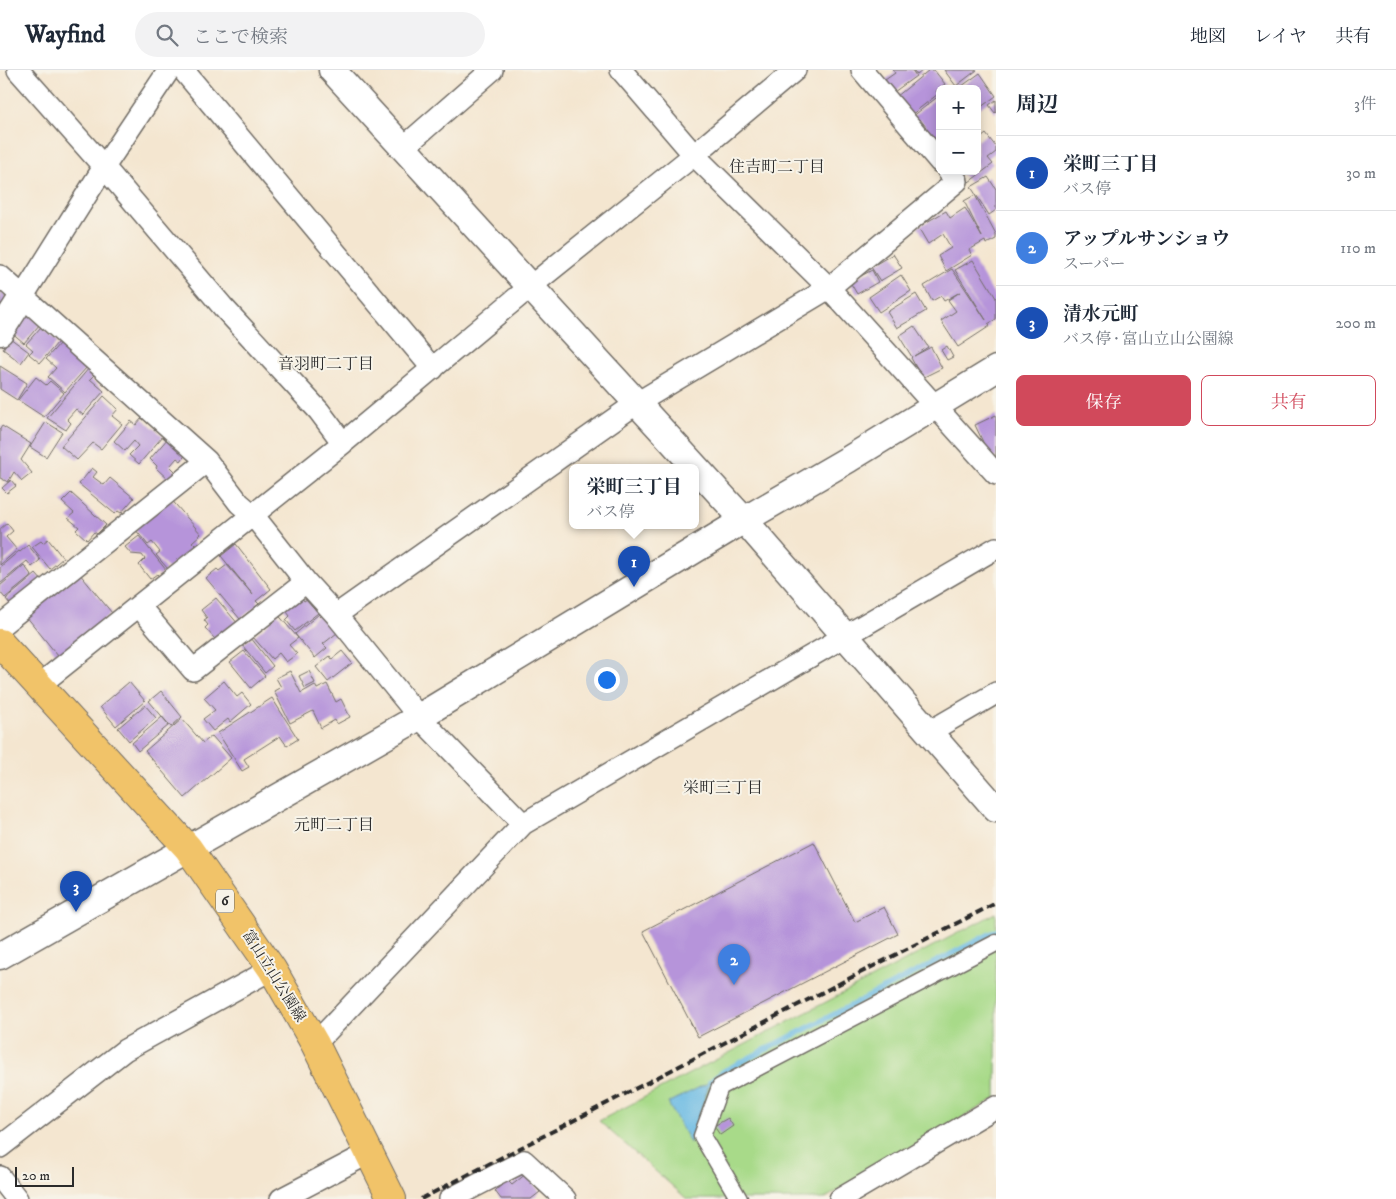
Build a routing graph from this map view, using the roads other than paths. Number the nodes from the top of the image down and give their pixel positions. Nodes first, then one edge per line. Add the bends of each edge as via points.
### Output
1 (18, 70) edge
2 (169, 70) edge
3 (182, 70) edge
4 (332, 70) edge
5 (492, 70) edge
6 (621, 70) edge
7 (795, 70) edge
8 (862, 70) edge
9 (404, 147) junction
10 (694, 155) junction
11 (936, 157) edge
12 (104, 167) junction
13 (952, 175) edge
14 (0, 276) edge
15 (531, 286) junction
16 (829, 288) junction
17 (23, 296) junction
18 (0, 332) edge
19 (433, 369) junction
20 (996, 369) edge
21 (637, 403) junction
22 (936, 407) junction
23 (343, 443) junction
24 (207, 461) junction
25 (693, 464) edge
26 (699, 471) edge
27 (996, 474) edge
28 (253, 515) junction
29 (744, 520) junction
30 (996, 548) edge
31 (306, 582) junction
32 (139, 606) junction
33 (336, 615) junction
34 (0, 626) edge
35 (846, 636) junction
36 (0, 643) edge
37 (38, 686) junction
38 (996, 693) edge
39 (419, 717) junction
40 (928, 732) junction
41 (996, 809) edge
42 (523, 824) junction
43 (188, 848) junction
44 (996, 943) edge
45 (0, 956) edge
46 (272, 969) junction
47 (315, 1044) junction
48 (996, 1107) edge
49 (0, 1146) edge
50 (369, 1153) junction
51 (0, 1177) edge
52 (17, 1199) edge
53 (281, 1199) edge
54 (392, 1199) edge
55 (450, 1199) edge
56 (565, 1199) edge
57 (739, 1199) edge
58 (840, 1199) edge

1 - 12 street
2 - 12 street
3 - 19 street
4 - 9 street
5 - 9 street
6 - 10 street
7 - 10 street
8 - 11 street
9 - 15 street
10 - 15 street
10 - 16 street
12 - 17 street
12 - 23 street via 224,307 319,410
13 - 16 street via 957,181
14 - 17 street
15 - 19 street
15 - 21 street
16 - 21 street
16 - 22 street
17 - 18 street
17 - 24 street
19 - 23 street
20 - 22 street
21 - 25 street
21 - 33 street
22 - 27 street
22 - 29 street
23 - 28 street
24 - 28 street via 239,503
24 - 34 street
26 - 29 street
28 - 31 street
28 - 32 street
29 - 35 street
29 - 39 street
30 - 35 street
31 - 32 street via 193,670
31 - 33 street
32 - 37 street
33 - 39 street
35 - 40 street
35 - 42 street
36 - 37 main road, 富山立山公園線 / 6
37 - 43 main road, 富山立山公園線 / 6
38 - 40 street
39 - 42 street
39 - 43 street
40 - 41 street
42 - 47 street
43 - 45 street
43 - 46 main road, 富山立山公園線 / 6
44 - 57 street via 720,1087 702,1136
46 - 47 main road, 富山立山公園線 / 6
46 - 49 street via 125,1050
47 - 50 main road, 富山立山公園線 / 6
48 - 58 street
50 - 53 street
50 - 54 main road, 富山立山公園線 / 6
51 - 52 street
55 - 56 street via 524,1161

